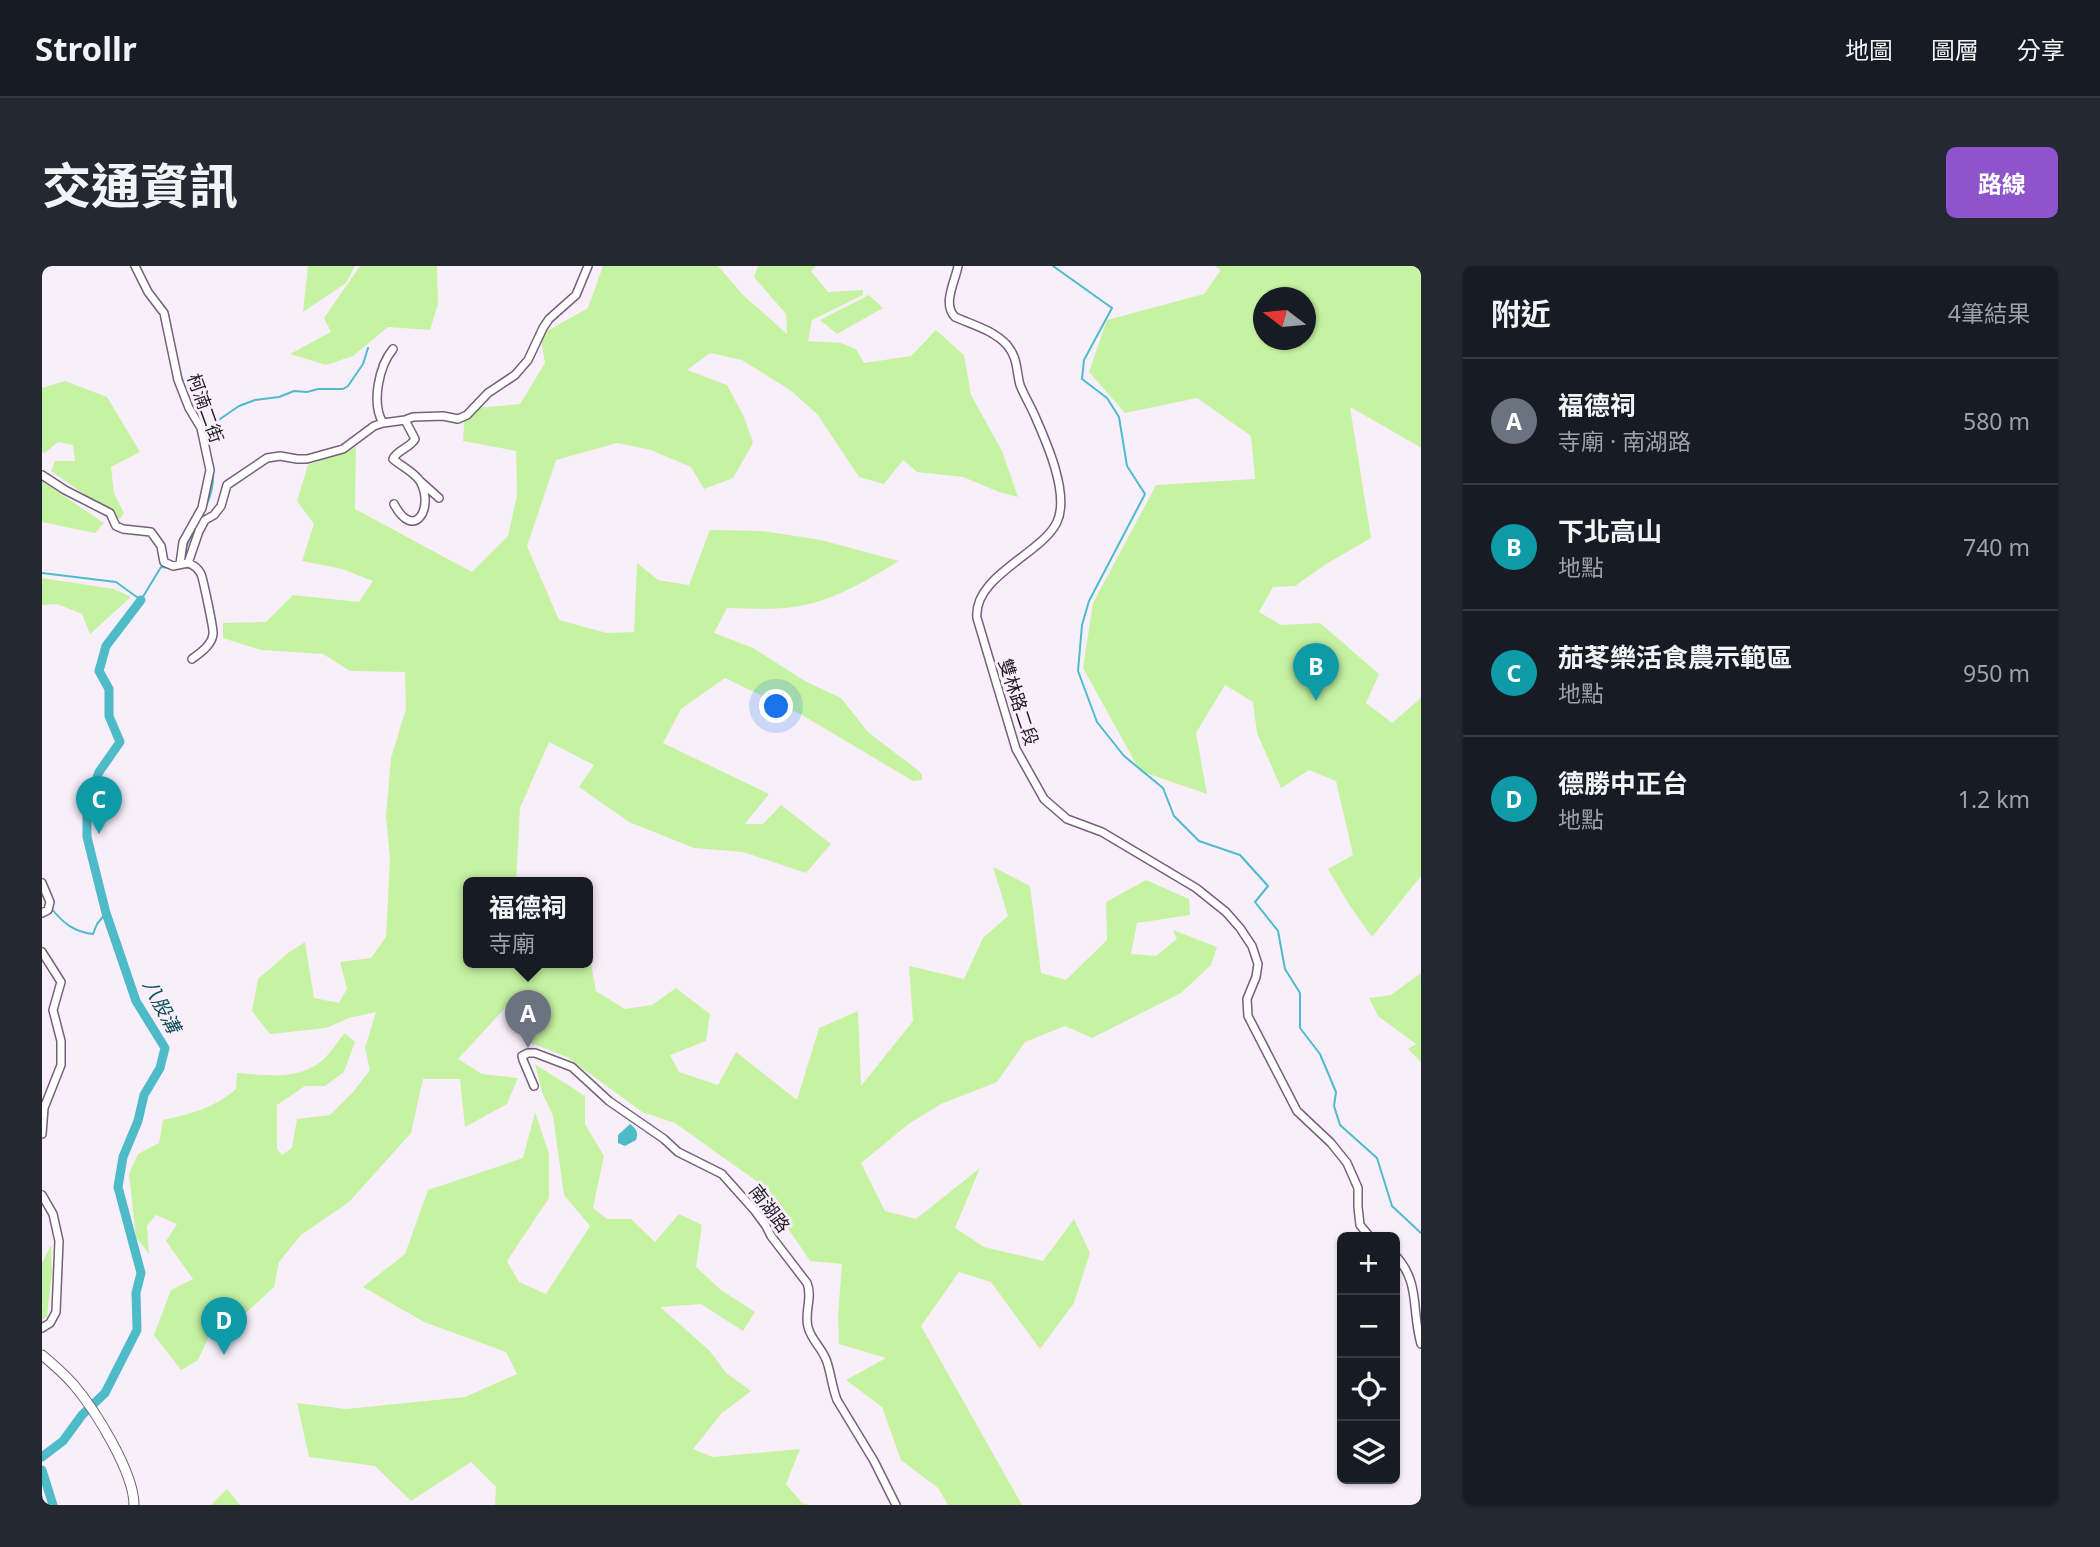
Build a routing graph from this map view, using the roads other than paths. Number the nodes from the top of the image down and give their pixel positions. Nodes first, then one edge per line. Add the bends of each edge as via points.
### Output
1 (135, 266) edge
2 (588, 266) edge
3 (958, 266) edge
4 (393, 349) dead end
5 (405, 420) junction
6 (383, 423) junction
7 (42, 475) edge
8 (419, 479) junction
9 (439, 498) dead end
10 (394, 504) dead end
11 (184, 563) junction
12 (192, 659) dead end
13 (42, 883) edge
14 (42, 913) edge
15 (42, 952) edge
16 (534, 1086) dead end
17 (42, 1134) edge
18 (42, 1195) edge
19 (1366, 1232) edge
20 (1400, 1260) edge
21 (42, 1328) edge
22 (1421, 1344) edge
23 (42, 1355) edge
24 (134, 1505) edge
25 (896, 1505) edge

1 - 11 street, 柯湳二街 via 164,313 178,380 201,428 210,470 202,509 183,542
2 - 5 street via 576,295 549,319 515,376 488,393 467,415
3 - 19 street, 雙林路二段 via 950,312 995,336 1016,358 1021,386 1045,440 1061,495 1061,513 1054,529 983,593 977,606 1016,749 1044,799 1057,812 1196,888 1240,929 1258,964 1247,999 1248,1016 1297,1111 1347,1163 1358,1188 1360,1225
4 - 6 street via 376,386
5 - 6 street
5 - 8 street via 415,439 393,459
6 - 11 street via 343,449 307,459 272,456 232,481 221,506 199,530
7 - 11 street via 110,513 117,526 151,532 162,546 164,562 173,566
8 - 9 street
8 - 10 street via 425,494 422,517 404,519
11 - 12 street via 202,575 213,625 208,645
13 - 14 street via 50,907
15 - 17 street via 61,982 53,1010 62,1056 44,1108
16 - 25 street, 南湖路 via 523,1060 525,1054 535,1053 572,1067 678,1152 722,1174 743,1196 807,1283 808,1330 827,1361 838,1399
18 - 21 street via 53,1214 59,1241 55,1312
20 - 22 street via 1418,1288
23 - 24 main road via 88,1402 132,1485

